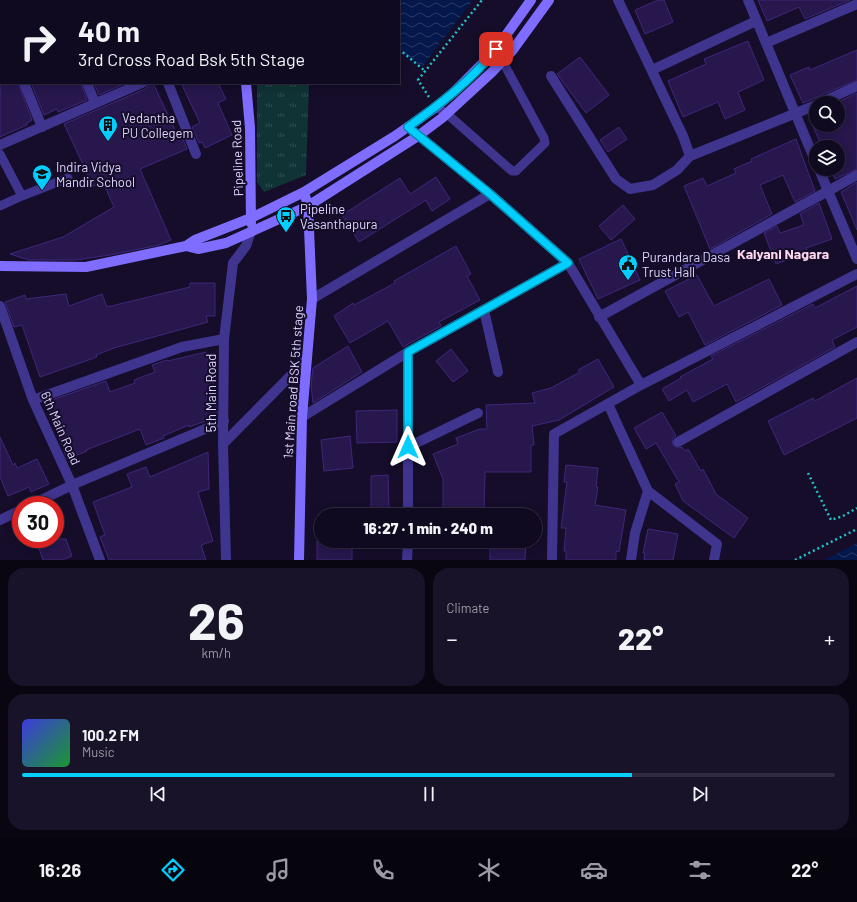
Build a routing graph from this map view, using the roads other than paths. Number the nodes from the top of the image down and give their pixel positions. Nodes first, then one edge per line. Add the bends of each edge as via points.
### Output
1 (531, 0) edge
2 (549, 0) edge
3 (618, 0) edge
4 (748, 0) edge
5 (857, 4) edge
6 (756, 21) junction
7 (766, 43) junction
8 (496, 49) junction
9 (503, 61) junction
10 (652, 70) junction
11 (551, 76) dead end
12 (24, 84) edge
13 (87, 84) edge
14 (140, 84) edge
15 (168, 84) edge
16 (246, 84) edge
17 (857, 86) edge
18 (835, 96) edge
19 (96, 103) junction
20 (436, 107) junction
21 (809, 108) edge
22 (446, 113) junction
23 (795, 114) junction
24 (42, 127) junction
25 (408, 127) junction
26 (418, 136) junction
27 (0, 145) edge
28 (809, 147) edge
29 (0, 154) edge
30 (196, 154) dead end
31 (690, 156) junction
32 (822, 176) edge
33 (857, 176) edge
34 (68, 178) dead end
35 (828, 191) junction
36 (304, 192) junction
37 (490, 194) junction
38 (22, 196) junction
39 (0, 206) edge
40 (308, 206) junction
41 (251, 218) junction
42 (251, 231) junction
43 (186, 246) junction
44 (857, 259) edge
45 (568, 263) junction
46 (0, 266) edge
47 (857, 274) edge
48 (312, 299) junction
49 (0, 306) edge
50 (484, 310) junction
51 (599, 317) junction
52 (224, 340) junction
53 (857, 342) edge
54 (408, 352) junction
55 (307, 359) junction
56 (498, 372) dead end
57 (641, 385) junction
58 (33, 400) junction
59 (608, 404) junction
60 (478, 413) dead end
61 (302, 417) junction
62 (224, 420) junction
63 (678, 442) dead end
64 (224, 444) junction
65 (408, 447) junction
66 (72, 485) junction
67 (648, 490) junction
68 (49, 496) edge
69 (408, 508) edge
70 (12, 514) edge
71 (0, 520) edge
72 (408, 548) edge
73 (100, 560) edge
74 (226, 560) edge
75 (299, 560) edge
76 (407, 560) edge
77 (552, 560) edge
78 (631, 560) edge
79 (714, 560) edge

1 - 8 main road
2 - 9 main road
3 - 10 street
4 - 6 street
5 - 7 street
6 - 7 street
6 - 10 street
7 - 23 street
8 - 9 lane
8 - 20 main road via 456,91
9 - 22 main road
9 - 22 lane via 545,143 516,172
10 - 31 street
11 - 31 street via 616,179 630,189 653,185 677,170
12 - 24 street
13 - 19 street
14 - 19 street
15 - 30 street
16 - 41 main road, Pipeline Road via 250,128
17 - 18 street
19 - 24 street
20 - 22 lane
20 - 25 main road
21 - 23 street
22 - 26 main road
23 - 28 street
23 - 31 street
24 - 27 street
25 - 26 street
25 - 36 main road
26 - 37 street
26 - 40 main road
29 - 38 lane
32 - 35 street
33 - 35 street
34 - 38 lane
35 - 44 street
35 - 51 street
36 - 40 main road, 1st Main road BSK 5th stage
36 - 41 main road
37 - 45 street
37 - 48 street
38 - 39 lane
40 - 42 main road
40 - 48 main road, 1st Main road BSK 5th stage
41 - 42 main road, Pipeline Road
41 - 43 main road
42 - 43 main road via 226,243 198,249
42 - 52 street, 5th Main Road via 246,246 233,263
43 - 46 main road via 86,267
45 - 50 street
45 - 51 street
47 - 57 street
48 - 55 main road, 1st Main road BSK 5th stage
49 - 58 street, 6th Main Road
50 - 54 street
50 - 56 street
51 - 57 street
52 - 58 street via 182,348
52 - 62 street, 5th Main Road
53 - 63 street
54 - 61 street
54 - 65 street
55 - 61 main road, 1st Main road BSK 5th stage
55 - 64 street
57 - 59 street
58 - 66 street, 6th Main Road
59 - 67 street
59 - 77 street via 554,434
60 - 65 street
61 - 75 main road, 1st Main road BSK 5th stage
62 - 64 street, 5th Main Road
62 - 66 street
64 - 74 street, 5th Main Road
65 - 69 street
66 - 68 street
66 - 73 street, 6th Main Road
67 - 78 street via 635,533
67 - 79 street via 717,544
70 - 71 street
72 - 76 street

